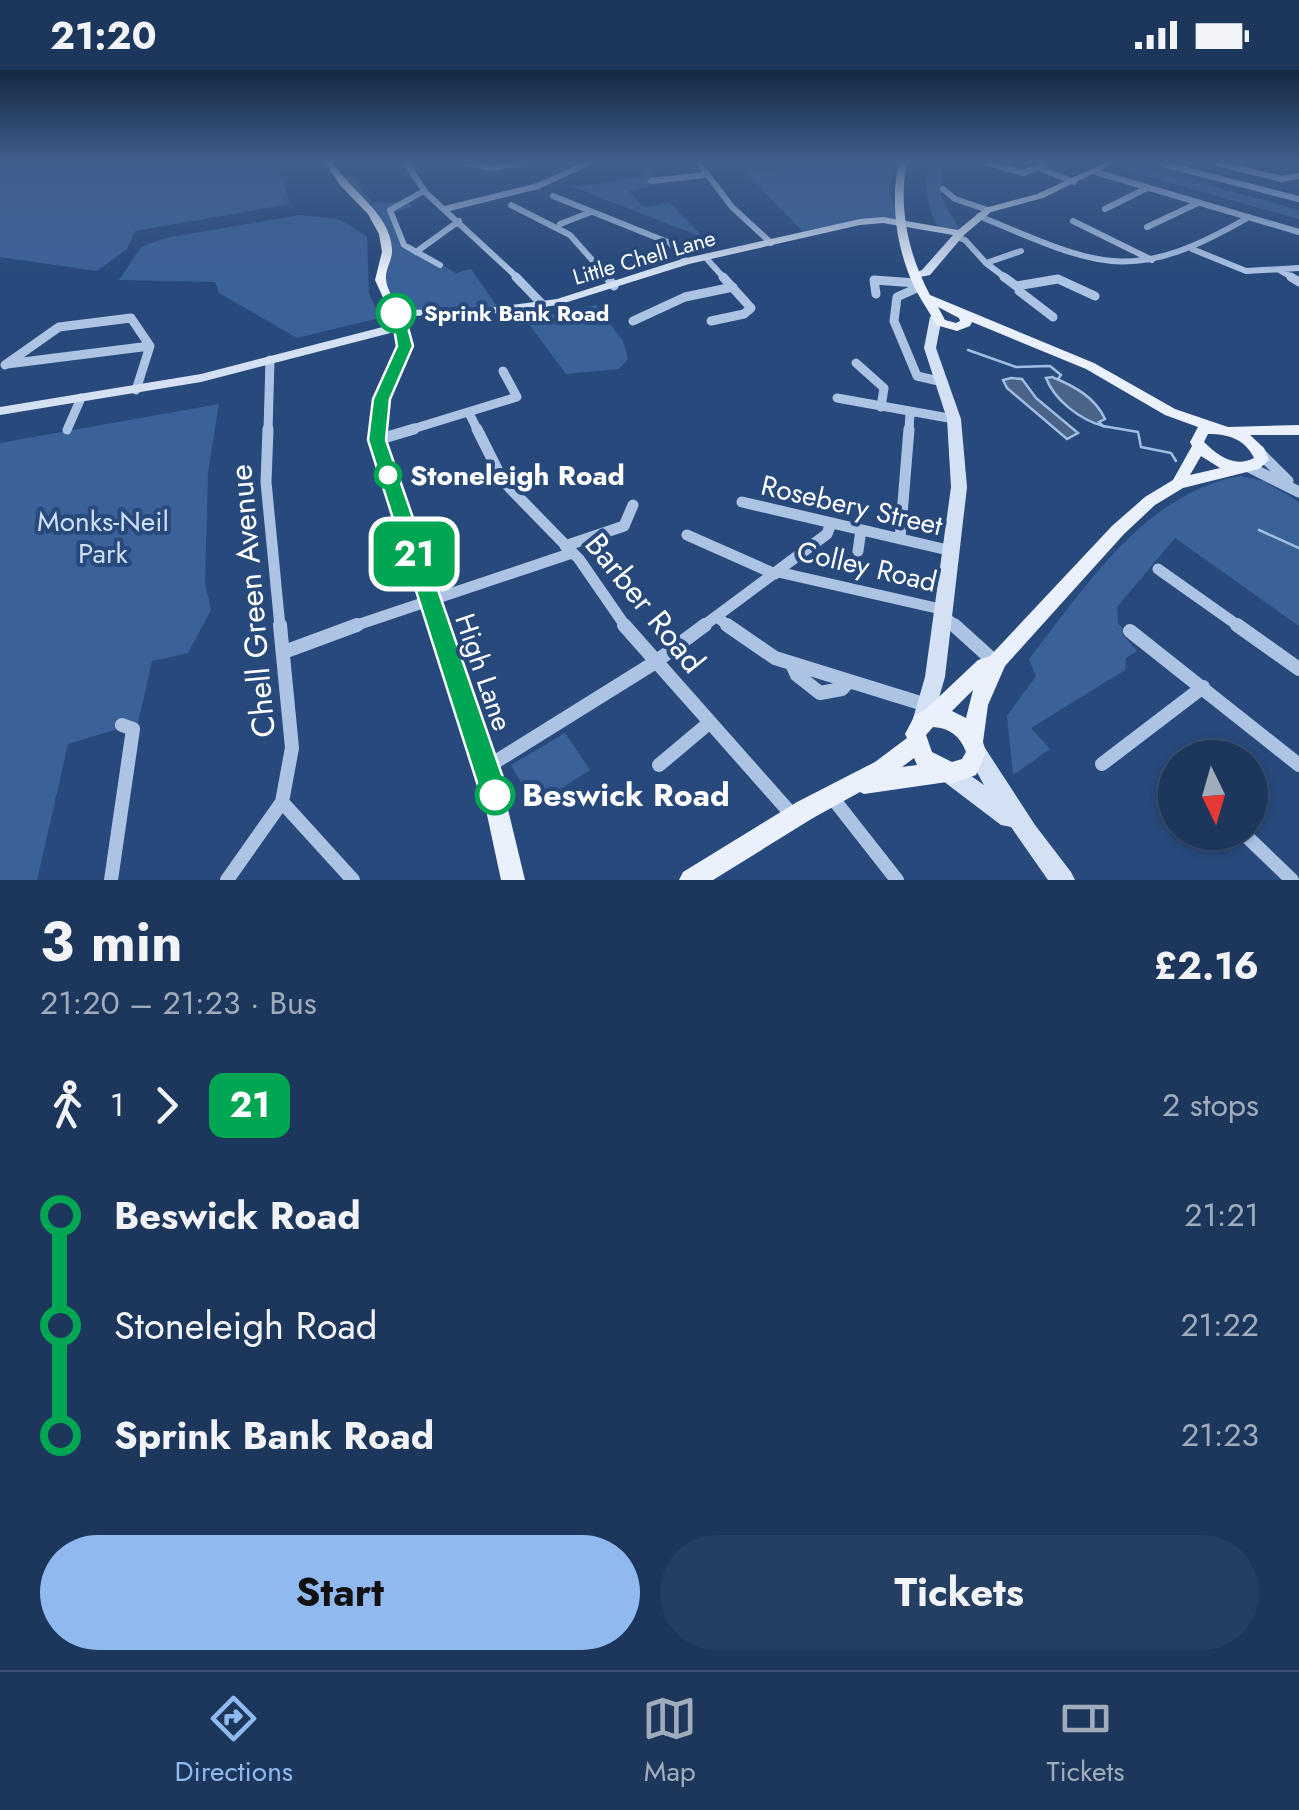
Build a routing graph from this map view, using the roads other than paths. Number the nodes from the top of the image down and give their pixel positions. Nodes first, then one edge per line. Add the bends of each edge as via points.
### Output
1 (357, 199) edge
2 (410, 199) edge
3 (434, 199) edge
4 (484, 199) edge
5 (560, 199) edge
6 (728, 199) edge
7 (899, 199) edge
8 (955, 199) edge
9 (1025, 199) edge
10 (1125, 199) edge
11 (1184, 199) edge
12 (1198, 203) junction
13 (510, 204) dead end
14 (445, 208) junction
15 (1104, 209) dead end
16 (592, 212) junction
17 (984, 213) junction
18 (1249, 217) junction
19 (459, 221) junction
20 (1072, 221) dead end
21 (901, 223) junction
22 (560, 224) junction
23 (1147, 227) dead end
24 (1299, 232) edge
25 (958, 235) junction
26 (771, 243) junction
27 (1192, 249) junction
28 (1021, 251) dead end
29 (416, 252) junction
30 (706, 258) junction
31 (686, 261) junction
32 (1153, 261) junction
33 (986, 263) junction
34 (440, 265) dead end
35 (1299, 268) edge
36 (1281, 271) junction
37 (1299, 282) edge
38 (917, 284) junction
39 (614, 286) junction
40 (1020, 287) junction
41 (732, 288) junction
42 (876, 294) dead end
43 (1095, 296) dead end
44 (543, 305) junction
45 (936, 316) junction
46 (1053, 317) dead end
47 (399, 319) junction
48 (958, 319) junction
49 (633, 321) dead end
50 (711, 321) dead end
51 (932, 338) junction
52 (150, 346) junction
53 (270, 360) junction
54 (856, 363) dead end
55 (2, 365) edge
56 (503, 370) dead end
57 (943, 382) junction
58 (136, 390) junction
59 (1136, 394) junction
60 (81, 398) junction
61 (837, 398) dead end
62 (881, 406) junction
63 (0, 411) edge
64 (469, 413) junction
65 (910, 413) junction
66 (954, 419) junction
67 (1221, 429) junction
68 (66, 430) dead end
69 (1295, 430) edge
70 (377, 440) junction
71 (1198, 444) junction
72 (1260, 452) junction
73 (1246, 467) junction
74 (1178, 484) junction
75 (1299, 491) edge
76 (742, 502) dead end
77 (633, 505) dead end
78 (832, 523) junction
79 (861, 530) junction
80 (687, 536) dead end
81 (900, 538) junction
82 (568, 549) junction
83 (858, 551) dead end
84 (952, 551) junction
85 (1168, 572) dead end
86 (776, 573) junction
87 (430, 598) junction
88 (945, 613) junction
89 (717, 617) junction
90 (1130, 631) dead end
91 (284, 652) junction
92 (654, 663) junction
93 (996, 663) junction
94 (1299, 669) edge
95 (1203, 687) junction
96 (918, 716) junction
97 (709, 723) junction
98 (122, 725) dead end
99 (975, 746) junction
100 (1111, 764) dead end
101 (660, 765) dead end
102 (1299, 765) edge
103 (487, 767) junction
104 (948, 772) junction
105 (856, 783) junction
106 (831, 796) junction
107 (282, 802) junction
108 (794, 817) junction
109 (1027, 833) junction
110 (1261, 850) edge
111 (111, 880) edge
112 (227, 880) edge
113 (354, 880) edge
114 (513, 880) edge
115 (691, 880) edge
116 (897, 880) edge
117 (1064, 880) edge
118 (1292, 880) edge

1 - 47 main road, High Lane via 382,228 387,254 380,280
2 - 29 street via 390,210 404,245
3 - 14 street
4 - 14 street
5 - 16 street
6 - 26 street
7 - 21 main road
8 - 17 street
9 - 17 street
10 - 15 street
11 - 12 street
12 - 18 street
12 - 23 street
13 - 22 street
14 - 19 street
16 - 22 street
16 - 31 street via 670,242
17 - 25 street
17 - 32 street via 1086,260 1119,266
18 - 24 street
18 - 27 street
19 - 29 street
19 - 44 street
20 - 32 street
21 - 25 street, Little Chell Lane
21 - 26 street, Little Chell Lane via 860,222
21 - 38 main road
22 - 39 street
25 - 33 street
25 - 38 street
26 - 30 street, Little Chell Lane
27 - 32 street
27 - 36 street via 1246,271
28 - 33 street
29 - 34 street
30 - 31 street, Little Chell Lane
30 - 41 street
31 - 39 street, Little Chell Lane
33 - 40 street
35 - 36 street
36 - 37 street
38 - 42 street via 874,280
38 - 45 main road
38 - 48 main road
38 - 57 street via 897,297 894,321 916,376
39 - 44 street, Little Chell Lane
40 - 43 street via 1058,279
40 - 46 street
41 - 49 street via 685,297
41 - 50 street via 751,308
44 - 47 street, Little Chell Lane
45 - 48 main road via 944,324
45 - 51 street
47 - 53 street
47 - 70 main road, High Lane via 404,354 382,399
48 - 51 street
48 - 59 main road via 1008,331
51 - 57 street
52 - 55 street
52 - 55 street via 131,318 59,327
52 - 58 street
53 - 58 street
53 - 91 street, Chell Green Avenue via 266,482
54 - 62 street via 884,388
56 - 64 street via 517,397
57 - 66 street
58 - 60 street
59 - 67 main road
59 - 71 main road
60 - 63 street
60 - 68 street
61 - 62 street
62 - 65 street
64 - 70 street
64 - 82 street, Barber Road via 503,481
65 - 66 street
65 - 81 street
66 - 84 street via 959,487
67 - 69 main road
67 - 71 main road via 1202,430
67 - 72 main road
69 - 72 main road via 1272,435
70 - 87 main road, High Lane
71 - 73 main road via 1217,460
71 - 74 main road
72 - 73 main road via 1258,464
72 - 75 street
73 - 74 main road
73 - 75 street
74 - 93 main road via 1118,530
76 - 78 street, Rosebery Street
77 - 82 street via 624,526
78 - 79 street, Rosebery Street
78 - 86 street
79 - 81 street, Rosebery Street
79 - 83 street
80 - 86 street, Colley Road
81 - 84 street, Rosebery Street
82 - 87 street
82 - 92 street, Barber Road
84 - 88 street
85 - 94 street
86 - 88 street, Colley Road
86 - 89 street
87 - 91 street
87 - 103 main road, High Lane
88 - 93 street
88 - 96 street via 935,677
89 - 92 street
89 - 96 street via 754,647 792,664 820,693 849,681
90 - 95 street
91 - 107 street, Chell Green Avenue via 292,748
92 - 97 street, Barber Road
92 - 103 street
93 - 96 main road
93 - 99 main road via 979,704
95 - 100 street
95 - 102 street
96 - 99 main road via 953,720
96 - 104 main road via 925,759
96 - 105 main road
97 - 101 street
97 - 108 street, Barber Road
98 - 111 street via 133,729
99 - 104 main road via 969,768
99 - 109 street
103 - 114 main road, High Lane
104 - 105 main road
104 - 109 street
105 - 106 main road
106 - 108 main road
106 - 116 street
107 - 112 street, Chell Green Avenue
107 - 113 street
108 - 115 main road
109 - 117 street
110 - 118 street

